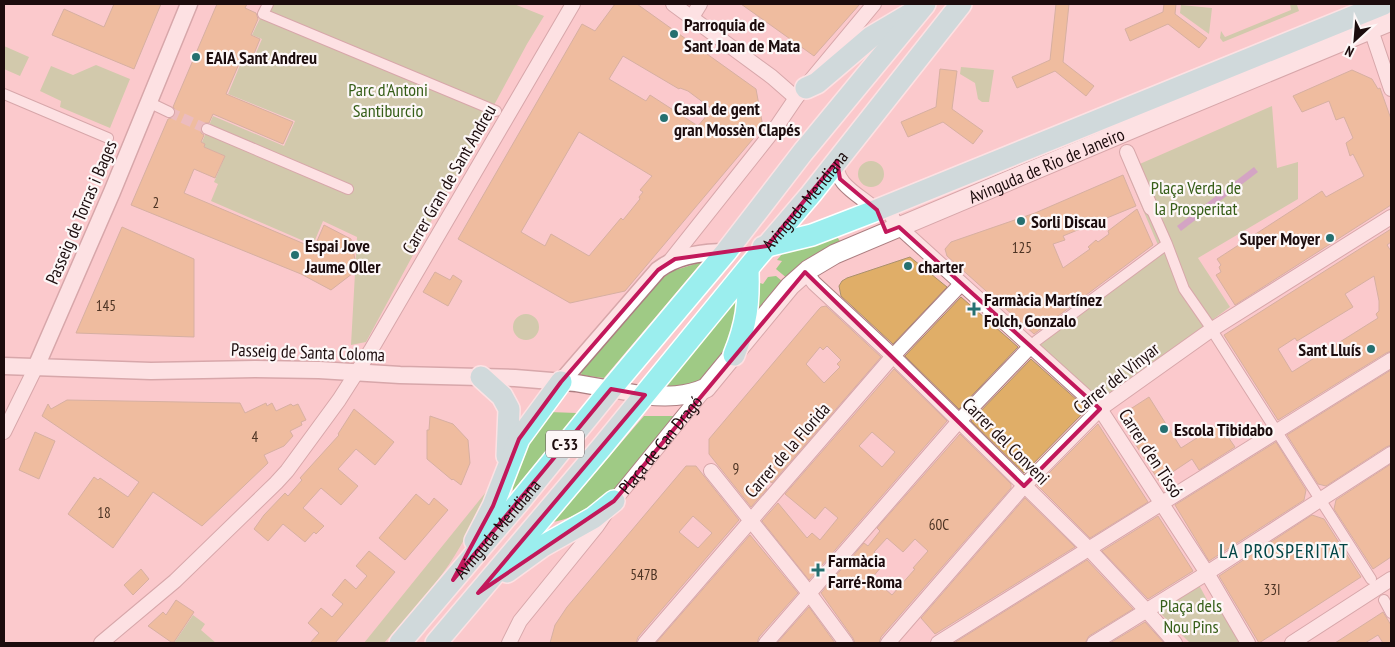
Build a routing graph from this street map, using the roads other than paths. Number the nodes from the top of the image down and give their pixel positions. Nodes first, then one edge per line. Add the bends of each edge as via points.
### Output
1 (189, 4) edge
2 (268, 4) edge
3 (573, 4) edge
4 (673, 4) edge
5 (700, 4) edge
6 (874, 4) edge
7 (961, 4) edge
8 (1384, 4) edge
9 (924, 5) edge
10 (692, 16) junction
11 (1367, 21) junction
12 (1391, 21) edge
13 (1391, 89) edge
14 (801, 93) junction
15 (4, 94) edge
16 (148, 102) junction
17 (496, 111) dead end
18 (169, 112) tunnel mouth
19 (208, 129) tunnel mouth
20 (108, 138) dead end
21 (1127, 152) dead end
22 (837, 161) junction
23 (348, 189) dead end
24 (885, 207) junction
25 (1150, 208) joint
26 (1391, 217) edge
27 (899, 227) junction
28 (880, 235) junction
29 (1167, 244) junction
30 (767, 246) junction
31 (726, 252) junction
32 (670, 261) junction
33 (748, 269) junction
34 (808, 270) junction
35 (961, 284) junction
36 (1210, 325) dead end
37 (1215, 335) dead end
38 (1033, 344) junction
39 (734, 354) junction
40 (893, 356) junction
41 (1391, 360) edge
42 (4, 366) edge
43 (36, 367) junction
44 (356, 373) junction
45 (567, 375) junction
46 (481, 377) junction
47 (706, 388) junction
48 (611, 389) junction
49 (645, 395) junction
50 (1100, 409) junction
51 (959, 420) junction
52 (1280, 429) junction
53 (4, 432) edge
54 (1391, 454) edge
55 (711, 471) dead end
56 (502, 484) junction
57 (1024, 486) junction
58 (614, 502) junction
59 (1321, 502) junction
60 (1162, 504) junction
61 (751, 520) junction
62 (1089, 549) junction
63 (1207, 573) junction
64 (1371, 579) dead end
65 (1391, 579) edge
66 (453, 580) junction
67 (478, 593) junction
68 (809, 593) junction
69 (1384, 600) dead end
70 (1146, 610) junction
71 (1391, 613) edge
72 (115, 632) junction
73 (101, 643) edge
74 (106, 643) edge
75 (400, 643) edge
76 (436, 643) edge
77 (509, 643) edge
78 (645, 643) edge
79 (766, 643) edge
80 (846, 643) edge
81 (888, 643) edge
82 (938, 643) edge
83 (1094, 643) edge
84 (1175, 643) edge
85 (1248, 643) edge
86 (1292, 643) edge

1 - 16 street, Passeig de Torras i Bages
2 - 17 street via 263,14
3 - 44 street, Carrer Gran de Sant Andreu
4 - 10 street
5 - 10 street
6 - 14 street
7 - 22 main road, Avinguda Meridiana
8 - 11 main road, Avinguda de Rio de Janeiro
9 - 14 main road via 871,37
9 - 31 main road, Avinguda Meridiana
10 - 14 street via 772,77
11 - 12 main road, Avinguda de Rio de Janeiro
11 - 13 street
11 - 24 main road, Avinguda de Rio de Janeiro
11 - 27 main road, Avinguda de Rio de Janeiro via 1148,122
14 - 32 street
15 - 20 street
16 - 18 street
16 - 43 street, Passeig de Torras i Bages
19 - 23 street
21 - 25 street
22 - 24 street via 840,178
22 - 30 main road, Avinguda Meridiana
24 - 27 street via 891,209
24 - 28 street
24 - 30 main road, Avinguda de Rio de Janeiro via 812,235
25 - 29 street
26 - 50 street, Carrer del Vinyar via 1211,330
27 - 28 main road, Avinguda de Rio de Janeiro
27 - 35 street, Carrer d'en Tissó
28 - 34 main road, Avinguda de Rio de Janeiro via 835,254
29 - 36 street via 1184,289
29 - 38 street
30 - 31 main road, Avinguda de Rio de Janeiro
30 - 33 main road, Avinguda Meridiana
31 - 32 street
31 - 48 main road, Avinguda Meridiana
32 - 45 street via 640,288
33 - 39 main road via 749,300
33 - 49 main road, Avinguda Meridiana
34 - 39 main road, Avinguda de Rio de Janeiro via 784,293
34 - 40 street, Carrer del Conveni via 814,283
35 - 38 street, Carrer d'en Tissó
35 - 40 street, Carrer de la Florida
37 - 52 street
38 - 50 street, Carrer d'en Tissó
38 - 51 street
39 - 47 main road, Plaça de Can Dragó
40 - 51 street, Carrer del Conveni
40 - 61 street, Carrer de la Florida
41 - 52 street
42 - 43 street, Passeig de Santa Coloma
43 - 44 street, Passeig de Santa Coloma
43 - 53 street, Passeig de Torras i Bages
44 - 46 street, Passeig de Santa Coloma
44 - 72 street, Carrer Gran de Sant Andreu via 287,472 175,581
45 - 46 street, Passeig de Santa Coloma
45 - 48 street, Passeig de Santa Coloma
45 - 56 main road via 519,439
46 - 56 main road via 502,396 509,409
47 - 49 main road, Plaça de Can Dragó via 676,396
47 - 58 street, Plaça de Can Dragó
48 - 49 street
48 - 66 main road, Avinguda Meridiana / C-33
49 - 67 main road, Avinguda Meridiana
50 - 57 street, Carrer del Vinyar
50 - 60 street, Carrer d'en Tissó
51 - 57 street, Carrer del Conveni
51 - 68 street
52 - 59 street
52 - 60 street
54 - 59 street
55 - 61 street
56 - 66 main road via 486,521
57 - 62 street, Carrer del Conveni
57 - 81 street, Carrer del Vinyar
58 - 67 main road via 593,518 542,546
58 - 77 street via 520,621
59 - 63 street
59 - 64 street
60 - 62 street
60 - 63 street, Carrer d'en Tissó
61 - 68 street
61 - 78 street, Carrer de la Florida
62 - 70 street, Carrer del Conveni
62 - 82 street
63 - 70 street
63 - 85 street, Carrer d'en Tissó
65 - 86 street
66 - 75 main road, Avinguda Meridiana / C-33
67 - 76 main road, Avinguda Meridiana
68 - 79 street
68 - 80 street
69 - 71 street
70 - 83 street
70 - 84 street, Carrer del Conveni
72 - 73 street
72 - 74 street

